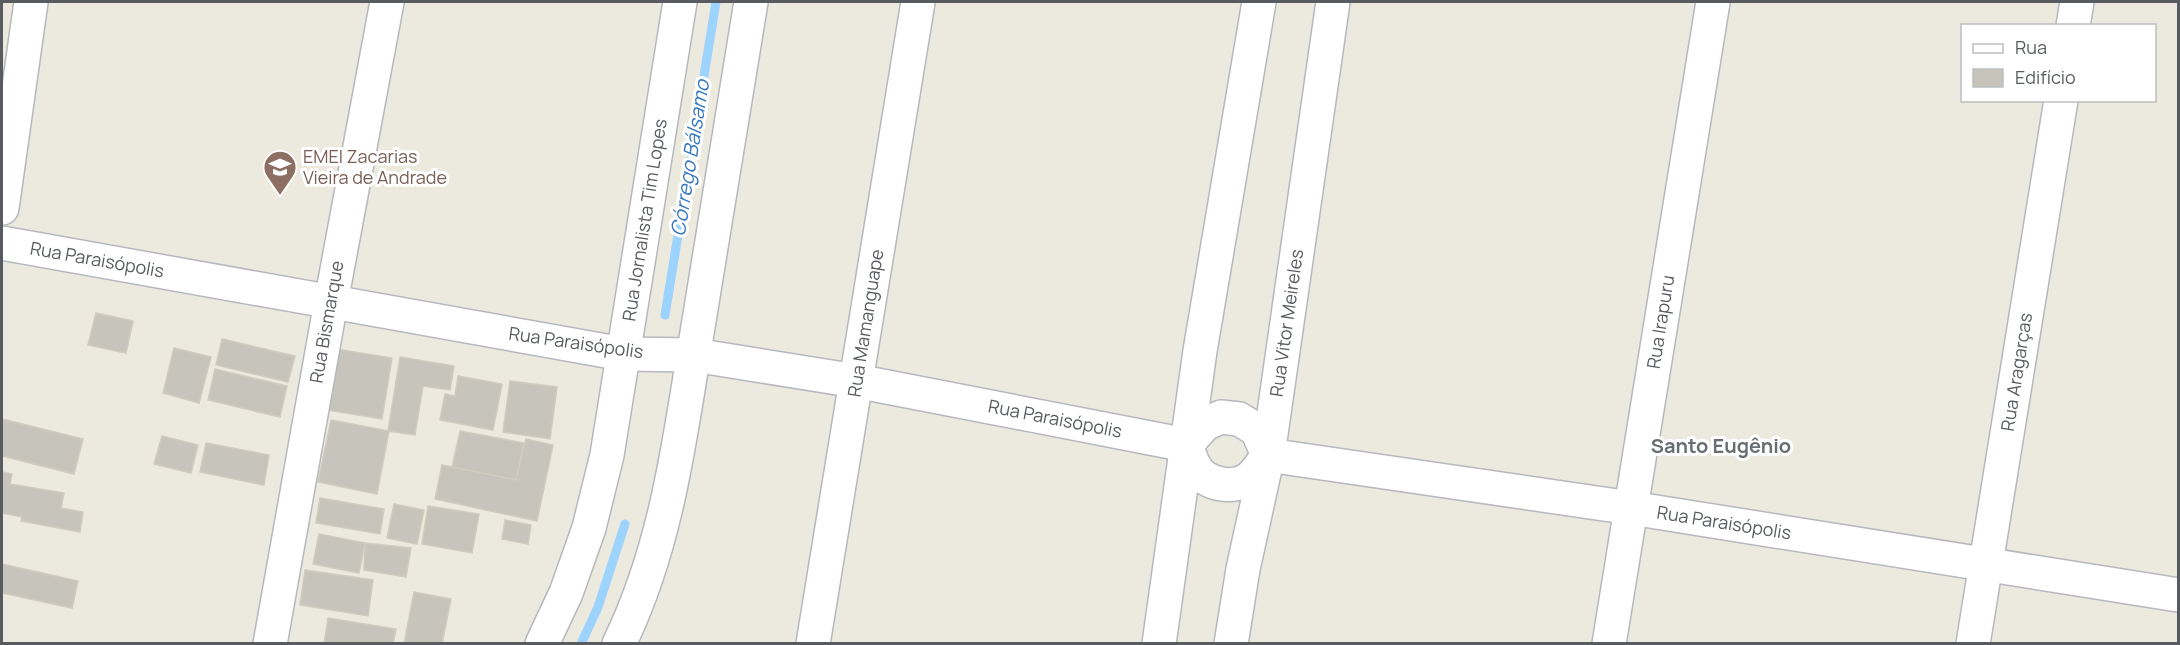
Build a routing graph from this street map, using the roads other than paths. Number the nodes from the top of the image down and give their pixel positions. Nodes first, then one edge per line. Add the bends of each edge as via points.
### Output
1 (31, 2) edge
2 (387, 2) edge
3 (680, 2) edge
4 (751, 2) edge
5 (918, 2) edge
6 (1259, 2) edge
7 (1333, 2) edge
8 (1713, 2) edge
9 (2077, 2) edge
10 (2073, 24) edge
11 (2061, 102) edge
12 (2, 208) edge
13 (2, 243) edge
14 (330, 302) junction
15 (623, 354) junction
16 (694, 355) junction
17 (856, 381) junction
18 (1186, 444) junction
19 (1268, 455) junction
20 (1631, 508) junction
21 (1986, 564) junction
22 (2178, 595) edge
23 (270, 644) edge
24 (542, 644) edge
25 (620, 644) edge
26 (813, 644) edge
27 (1159, 644) edge
28 (1231, 644) edge
29 (1609, 644) edge
30 (1973, 644) edge

1 - 12 street
2 - 14 street, Rua Bismarque
3 - 15 street, Rua Jornalista Tim Lopes
4 - 16 street
5 - 17 street, Rua Mamanguape
6 - 18 street
7 - 19 street, Rua Vitor Meireles
8 - 20 street, Rua Irapuru
9 - 10 street
11 - 21 street, Rua Aragarças
13 - 14 street, Rua Paraisópolis
14 - 15 street, Rua Paraisópolis
14 - 23 street, Rua Bismarque
15 - 16 street, Rua Paraisópolis
15 - 24 street, Rua Jornalista Tim Lopes via 607,455 589,528 566,593
16 - 17 street, Rua Paraisópolis
16 - 25 street via 675,469 656,548
17 - 18 street, Rua Paraisópolis
17 - 26 street, Rua Mamanguape
18 - 19 street via 1205,424 1221,417 1239,418 1257,430
18 - 19 street via 1196,469 1219,484 1235,484 1250,478
18 - 27 street
19 - 20 street, Rua Paraisópolis
19 - 28 street, Rua Vitor Meireles
20 - 21 street, Rua Paraisópolis
20 - 29 street, Rua Irapuru
21 - 22 street, Rua Paraisópolis
21 - 30 street, Rua Aragarças

